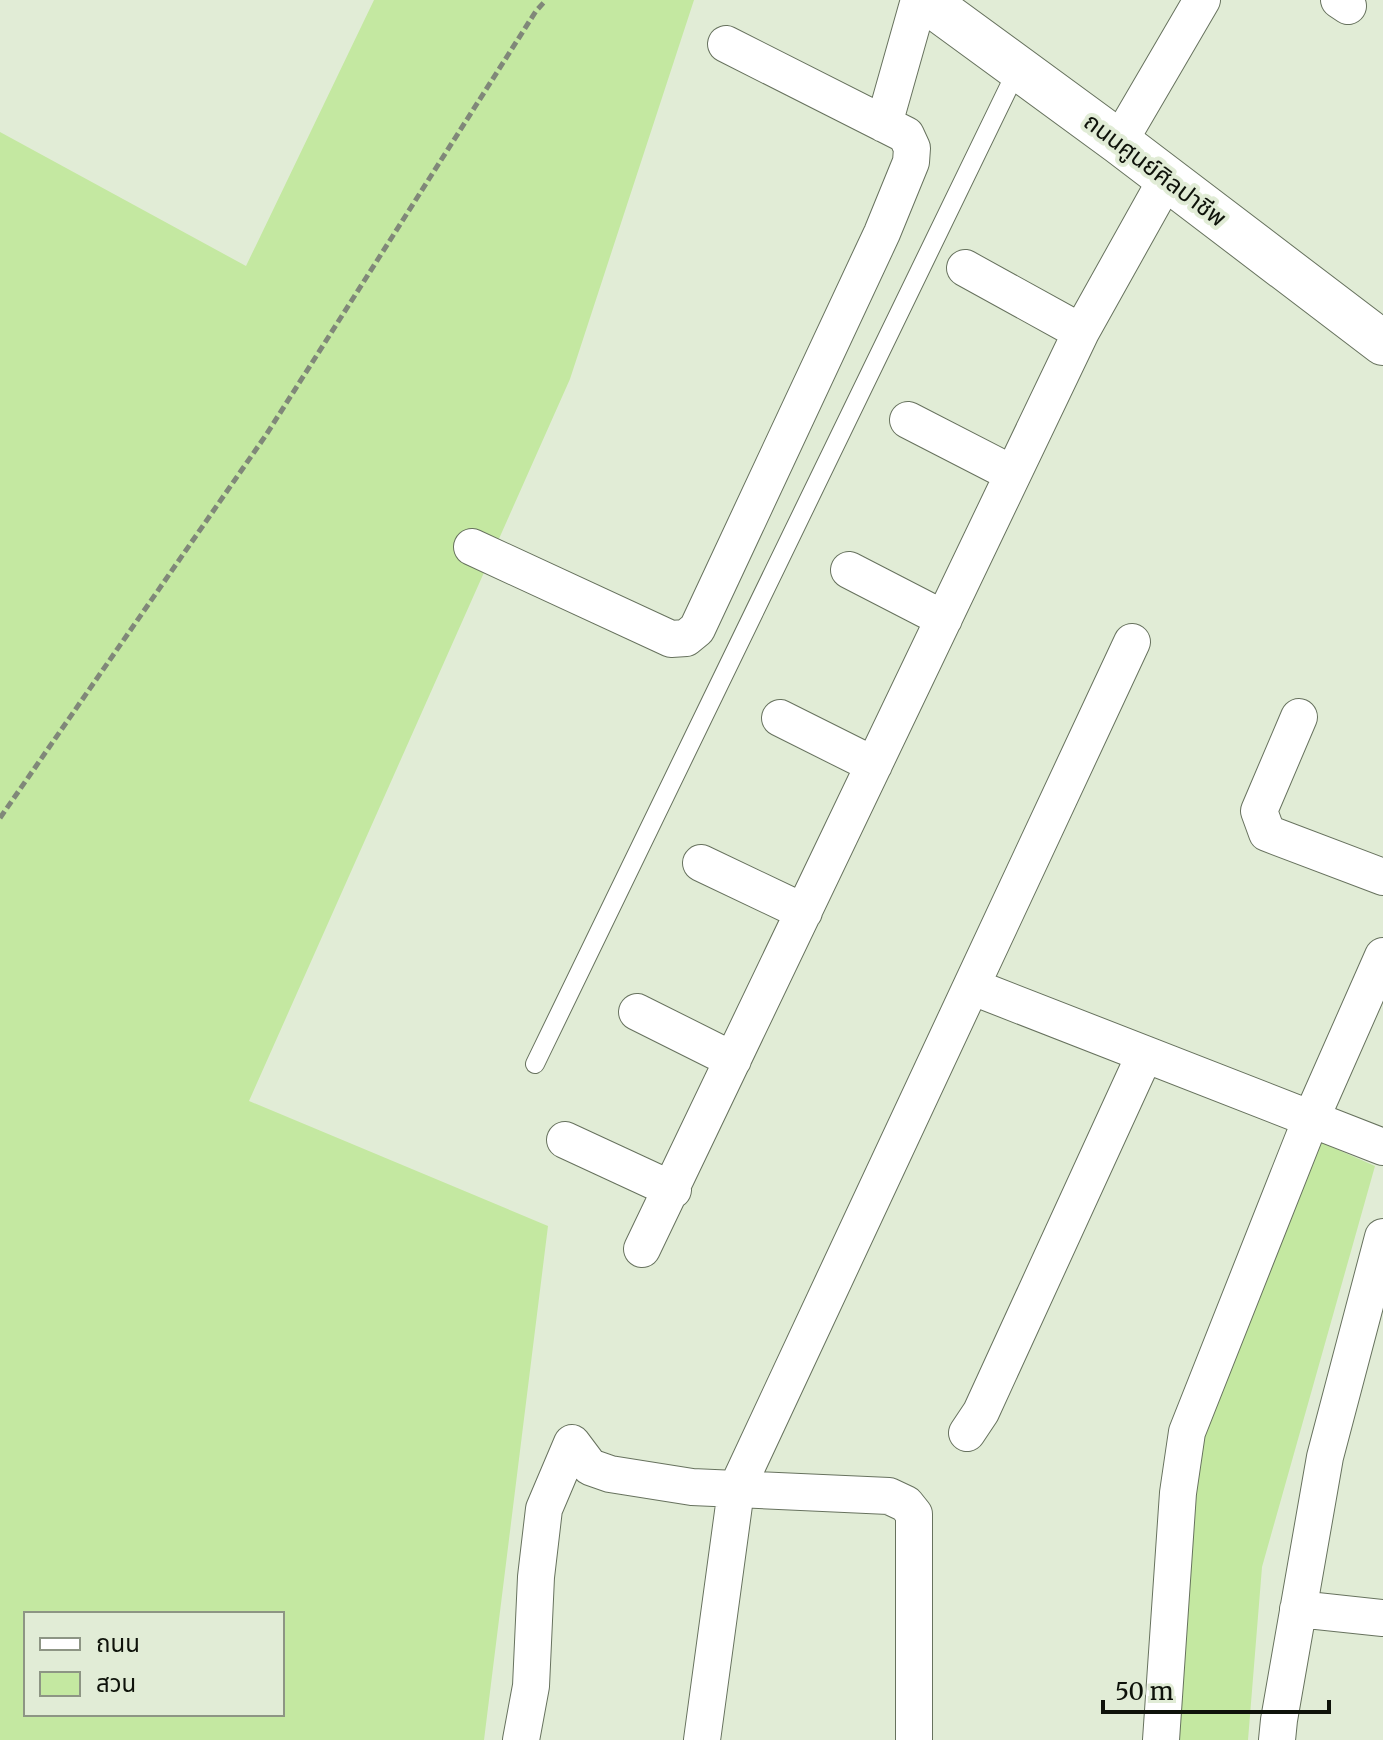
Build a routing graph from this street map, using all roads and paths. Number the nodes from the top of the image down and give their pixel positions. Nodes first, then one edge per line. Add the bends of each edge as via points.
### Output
1 (546, 0) edge
2 (922, 0) edge
3 (1202, 0) edge
4 (726, 44) dead end
5 (1018, 68) junction
6 (884, 124) junction
7 (1119, 142) junction
8 (1167, 178) junction
9 (965, 268) dead end
10 (1081, 332) junction
11 (1383, 343) edge
12 (908, 420) dead end
13 (1013, 474) junction
14 (472, 547) dead end
15 (849, 570) dead end
16 (944, 619) junction
17 (1132, 642) dead end
18 (1299, 717) dead end
19 (780, 718) dead end
20 (874, 765) junction
21 (0, 818) edge
22 (701, 863) dead end
23 (1383, 877) edge
24 (804, 912) junction
25 (1383, 956) edge
26 (973, 987) junction
27 (637, 1012) dead end
28 (1145, 1054) junction
29 (733, 1060) junction
30 (535, 1064) dead end
31 (1311, 1119) junction
32 (565, 1140) dead end
33 (1383, 1147) edge
34 (673, 1190) junction
35 (1383, 1237) edge
36 (642, 1249) dead end
37 (967, 1433) dead end
38 (736, 1490) junction
39 (1298, 1609) junction
40 (1383, 1618) edge
41 (521, 1740) edge
42 (702, 1740) edge
43 (914, 1740) edge
44 (1161, 1740) edge
45 (1277, 1740) edge

1 - 21 path via 266,435
2 - 5 main road, ถนนศูนย์ศิลปาชีพ
2 - 6 street
3 - 7 street
4 - 6 street
5 - 7 main road, ถนนศูนย์ศิลปาชีพ
5 - 30 lane
6 - 14 street via 906,135 911,162 697,629 686,638 671,639
7 - 8 main road, ถนนศูนย์ศิลปาชีพ
8 - 10 street
8 - 11 main road, ถนนศูนย์ศิลปาชีพ
9 - 10 street
10 - 13 street
12 - 13 street
13 - 16 street
15 - 16 street
16 - 20 street
17 - 26 street
18 - 23 street via 1259,811 1267,833
19 - 20 street
20 - 24 street
22 - 24 street
24 - 29 street
25 - 31 street
26 - 28 street
26 - 38 street
27 - 29 street
28 - 31 street
28 - 37 street
29 - 34 street
31 - 33 street
31 - 44 street via 1187,1432
32 - 34 street
34 - 36 street
35 - 39 street via 1325,1457
38 - 41 street via 610,1474 590,1467 572,1443 544,1509 531,1686
38 - 42 street
38 - 43 street via 889,1496 914,1514
39 - 40 street
39 - 45 street

